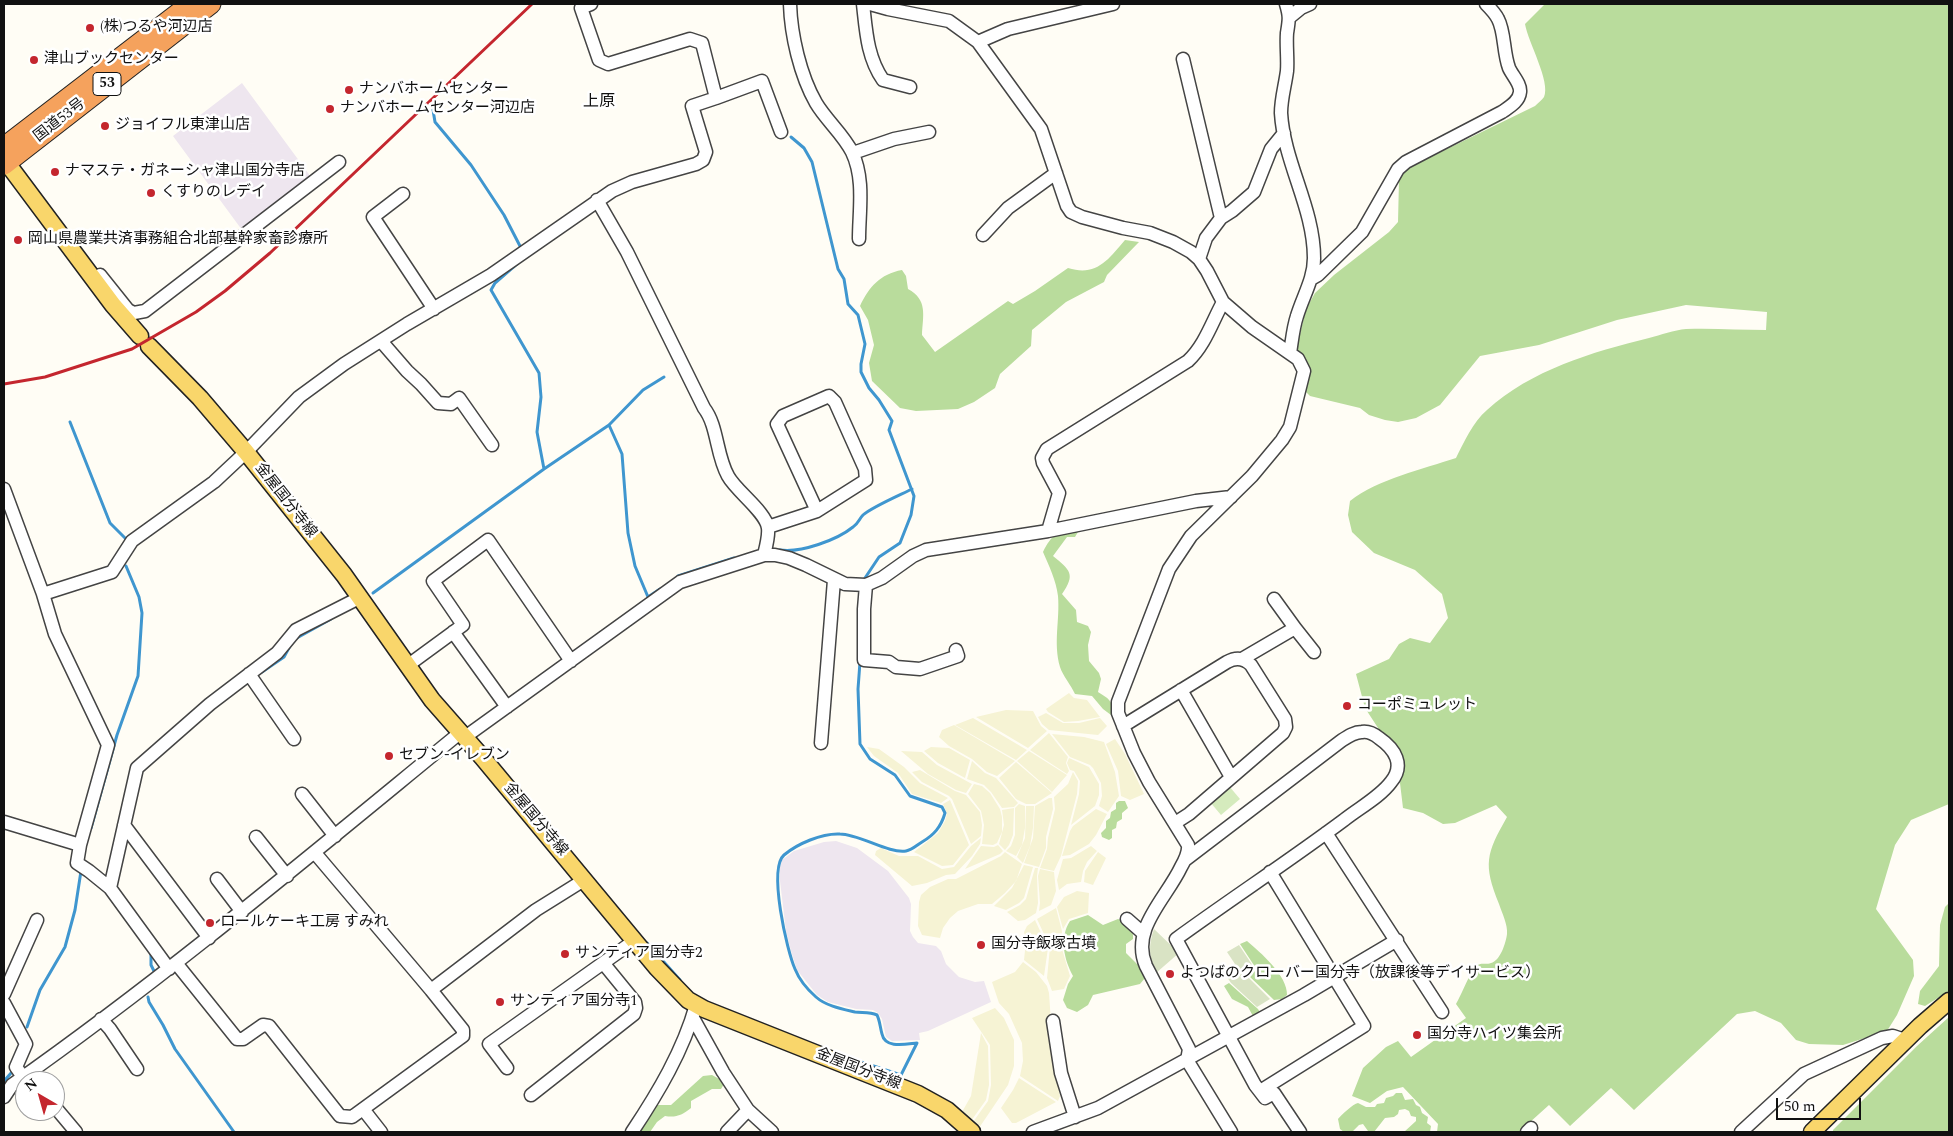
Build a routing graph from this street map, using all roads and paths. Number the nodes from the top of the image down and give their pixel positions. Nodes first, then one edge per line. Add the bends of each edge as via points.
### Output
1 (190, 4) edge
2 (211, 4) edge
3 (592, 4) edge
4 (790, 4) edge
5 (863, 4) edge
6 (870, 4) edge
7 (1113, 4) edge
8 (1286, 4) edge
9 (1310, 4) edge
10 (1486, 4) edge
11 (1290, 17) junction
12 (978, 42) junction
13 (1183, 59) dead end
14 (910, 87) dead end
15 (716, 98) junction
16 (781, 132) dead end
17 (928, 132) dead end
18 (1284, 133) junction
19 (853, 153) junction
20 (5, 158) edge
21 (339, 162) dead end
22 (1056, 173) junction
23 (403, 194) dead end
24 (597, 200) junction
25 (1220, 218) junction
26 (983, 235) dead end
27 (859, 239) dead end
28 (65, 240) junction
29 (1199, 259) junction
30 (1311, 279) junction
31 (1224, 302) junction
32 (434, 309) junction
33 (382, 341) junction
34 (1290, 353) junction
35 (492, 444) dead end
36 (246, 452) junction
37 (4, 489) edge
38 (1231, 497) junction
39 (817, 511) junction
40 (768, 527) junction
41 (1048, 531) junction
42 (764, 555) junction
43 (834, 580) junction
44 (866, 585) junction
45 (44, 594) junction
46 (359, 598) junction
47 (1274, 599) dead end
48 (1295, 628) junction
49 (453, 632) junction
50 (956, 650) dead end
51 (1314, 652) dead end
52 (1242, 659) junction
53 (571, 661) junction
54 (407, 666) junction
55 (249, 674) junction
56 (1181, 690) junction
57 (507, 707) junction
58 (1123, 726) junction
59 (463, 735) junction
60 (294, 739) dead end
61 (821, 743) dead end
62 (1231, 777) junction
63 (302, 794) dead end
64 (4, 822) edge
65 (1175, 823) junction
66 (124, 825) junction
67 (1326, 833) junction
68 (335, 836) junction
69 (256, 837) dead end
70 (80, 845) junction
71 (315, 853) junction
72 (1185, 860) junction
73 (1270, 872) junction
74 (287, 876) junction
75 (217, 879) dead end
76 (584, 880) junction
77 (110, 888) junction
78 (242, 912) junction
79 (1127, 919) dead end
80 (37, 920) dead end
81 (1144, 934) junction
82 (209, 938) junction
83 (1397, 940) junction
84 (634, 941) junction
85 (604, 964) junction
86 (172, 966) junction
87 (1334, 978) junction
88 (431, 990) junction
89 (4, 994) edge
90 (1949, 1001) edge
91 (4, 1003) edge
92 (694, 1012) junction
93 (1442, 1012) dead end
94 (101, 1019) junction
95 (1053, 1020) dead end
96 (1228, 1038) junction
97 (1905, 1040) junction
98 (1187, 1060) junction
99 (507, 1068) dead end
100 (137, 1069) dead end
101 (21, 1071) edge
102 (36, 1071) edge
103 (15, 1084) edge
104 (1260, 1091) junction
105 (531, 1095) dead end
106 (4, 1097) edge
107 (363, 1109) junction
108 (748, 1110) junction
109 (1075, 1117) junction
110 (65, 1119) edge
111 (76, 1132) edge
112 (381, 1132) edge
113 (632, 1132) edge
114 (727, 1132) edge
115 (772, 1132) edge
116 (972, 1132) edge
117 (1033, 1132) edge
118 (1231, 1132) edge
119 (1300, 1132) edge
120 (1741, 1132) edge
121 (1812, 1132) edge

1 - 20 highway, 国道53号 / 53
2 - 20 highway, 国道53号 / 53
3 - 15 street via 581,8 599,60 608,64 690,39 702,43
4 - 19 street via 794,48 808,85 816,102
5 - 14 street via 874,68 883,80
6 - 12 street via 949,21
7 - 12 street via 1008,29
8 - 11 street
9 - 11 street
10 - 30 street via 1502,28 1509,68 1519,87 1520,94 1515,103 1406,162 1398,169 1362,232
11 - 18 street via 1287,71 1281,102
12 - 22 street via 1041,129
13 - 25 street
15 - 16 street via 762,81
15 - 24 street via 692,106 706,152 703,160 632,182
17 - 19 street
18 - 25 street via 1271,149 1254,192
18 - 30 street via 1313,242
19 - 27 street via 860,185
20 - 28 main road, 金屋国分寺線
21 - 28 street via 142,312 128,310 84,255
22 - 26 street via 1008,208
22 - 29 street via 1067,206 1076,215 1163,238 1184,247
23 - 32 street via 373,217
24 - 32 street via 490,275
24 - 40 street via 710,416 718,454 728,478
25 - 29 street via 1206,238
28 - 36 main road, 金屋国分寺線 via 113,305
29 - 31 street
30 - 34 street via 1297,316
31 - 34 street via 1252,327
31 - 41 street via 1200,348 1188,361 1043,453 1042,463 1059,493
32 - 33 street
33 - 35 street via 438,403 450,404 459,398
33 - 36 street via 296,399
34 - 38 street via 1302,364 1304,374 1290,427 1268,458
36 - 45 street via 214,482 132,541 112,572
36 - 46 main road, 金屋国分寺線
37 - 45 street
38 - 41 street
38 - 58 street via 1191,536 1169,569 1118,702 1117,710
39 - 39 street via 777,424 784,416 829,396 835,402 866,476 862,483
39 - 40 street
40 - 42 street
41 - 44 street via 926,550
42 - 43 street via 789,558
42 - 53 street via 680,582
43 - 44 street via 849,585
43 - 61 street
44 - 50 street via 864,660 920,669 958,656
45 - 70 street via 55,634 108,745
46 - 54 main road, 金屋国分寺線
46 - 55 street via 296,630 277,653
47 - 48 street
48 - 51 street
48 - 52 street
49 - 53 street via 463,625 433,581 488,540
49 - 54 street
49 - 57 street
52 - 56 street via 1227,662
52 - 62 street via 1251,665 1287,725 1284,733
53 - 57 street
54 - 59 main road, 金屋国分寺線
55 - 60 street
55 - 66 street via 137,768
56 - 58 street
56 - 62 street
57 - 59 street
58 - 65 street via 1145,775
59 - 68 street
59 - 76 main road, 金屋国分寺線
62 - 65 street
63 - 68 street
64 - 70 street
65 - 72 street via 1188,845
66 - 77 street
66 - 82 street
67 - 72 street via 1395,777 1396,754 1373,734 1360,732 1345,738
67 - 73 street
67 - 83 street
68 - 71 street
69 - 74 street
70 - 77 street via 76,863
71 - 74 street
71 - 88 street
72 - 81 street via 1150,918
73 - 87 street
73 - 96 street via 1176,939
74 - 78 street
75 - 78 street
76 - 84 main road, 金屋国分寺線
76 - 88 street via 536,910
77 - 86 street
78 - 82 street
79 - 81 street
80 - 89 street
81 - 98 street via 1141,946 1144,960 1189,1049
82 - 86 street
83 - 87 street
83 - 93 street
84 - 85 street
84 - 92 main road, 金屋国分寺線
85 - 99 street via 489,1044
85 - 105 street via 635,1002 634,1014
86 - 94 street
86 - 107 street via 234,1037 242,1040 267,1025 340,1116 352,1116
87 - 96 street
87 - 104 street via 1364,1026
88 - 107 street via 464,1034
90 - 97 main road
91 - 101 street via 26,1044 16,1067
92 - 108 street via 723,1072
92 - 113 street via 657,1095
92 - 116 main road, 金屋国分寺線 via 918,1094 947,1110
94 - 100 street
94 - 102 street
95 - 109 street via 1061,1073
96 - 98 street
96 - 104 street
97 - 120 street via 1893,1036 1882,1038 1811,1070
97 - 121 main road
98 - 109 street
98 - 118 street
103 - 106 street
104 - 119 street via 1265,1098 1274,1093
107 - 112 street
108 - 114 street
108 - 115 street
109 - 117 street
110 - 111 street

